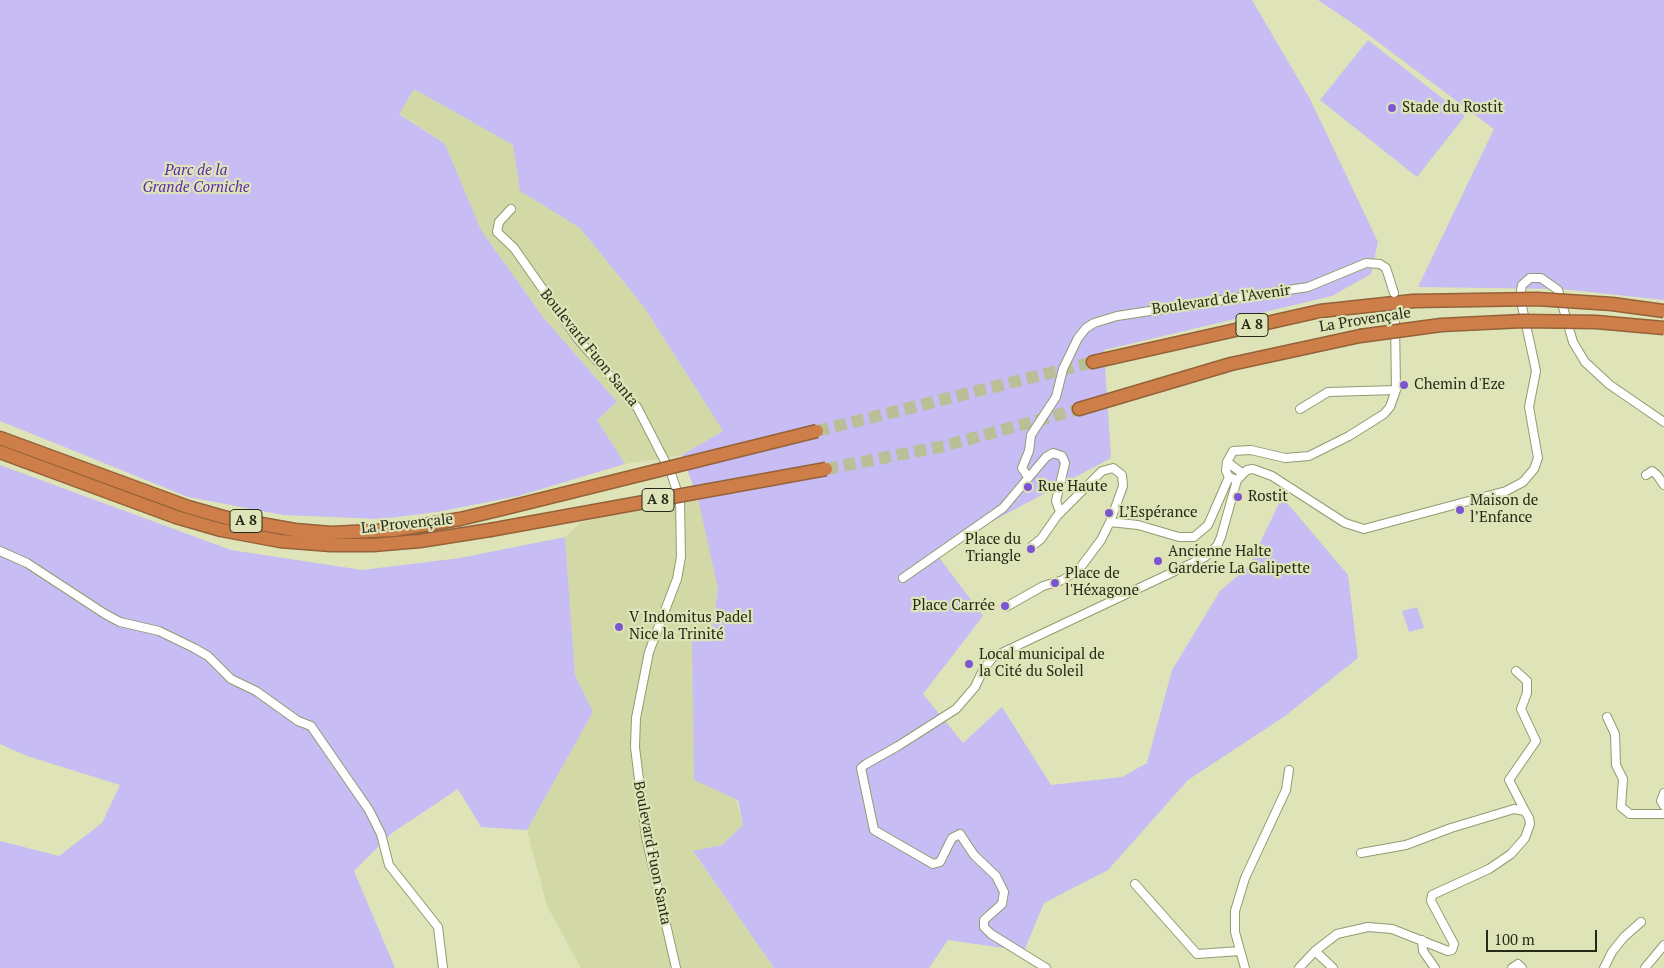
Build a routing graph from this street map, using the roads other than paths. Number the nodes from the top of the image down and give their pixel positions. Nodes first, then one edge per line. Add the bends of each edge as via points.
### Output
1 (511, 209) dead end
2 (1394, 293) tunnel mouth
3 (1664, 311) edge
4 (1395, 321) tunnel mouth
5 (1664, 328) edge
6 (1094, 362) tunnel mouth
7 (1396, 390) junction
8 (1079, 409) tunnel mouth
9 (1300, 409) dead end
10 (1664, 422) edge
11 (816, 431) tunnel mouth
12 (0, 438) edge
13 (0, 452) edge
14 (1226, 462) junction
15 (826, 469) tunnel mouth
16 (1242, 473) junction
17 (1646, 475) dead end
18 (1028, 477) junction
19 (1233, 479) junction
20 (1664, 485) edge
21 (1060, 512) junction
22 (1110, 522) junction
23 (1032, 546) dead end
24 (0, 551) edge
25 (903, 578) dead end
26 (1006, 607) dead end
27 (1516, 670) dead end
28 (1607, 717) dead end
29 (1289, 770) dead end
30 (1664, 793) edge
31 (1664, 806) edge
32 (1525, 811) junction
33 (1664, 814) edge
34 (1361, 853) dead end
35 (1135, 884) dead end
36 (1641, 922) dead end
37 (1422, 940) junction
38 (1664, 945) edge
39 (1240, 951) junction
40 (1315, 951) junction
41 (1245, 965) edge
42 (443, 968) edge
43 (676, 968) edge
44 (1046, 968) edge
45 (1252, 968) edge
46 (1299, 968) edge
47 (1333, 968) edge
48 (1435, 968) edge
49 (1512, 968) edge
50 (1522, 968) edge
51 (1604, 968) edge
52 (1646, 968) edge

1 - 43 street, Boulevard Fuon Santa via 499,222 497,232 514,248 577,338 637,406 671,473 680,500 681,557 677,579 649,652 636,718 635,748 646,837
2 - 18 street, Boulevard de l'Avenir via 1386,268 1366,263 1308,288 1117,316 1094,323 1078,338 1056,397 1031,435 1022,468
3 - 6 highway, La Provençale / A 8, bridge via 1537,299 1413,302 1312,313
4 - 7 street
5 - 8 highway, La Provençale / A 8, bridge via 1596,322 1522,321 1441,325 1360,336 1231,364
7 - 9 street via 1328,392
7 - 14 street via 1384,414 1315,454 1285,458 1237,450
10 - 16 street via 1610,385 1586,362 1574,342 1558,290 1546,280 1536,277 1525,281 1520,297 1536,371 1529,407 1538,458 1530,476 1516,487 1364,529 1345,523 1272,476 1253,470
11 - 12 highway, La Provençale / A 8, bridge via 452,521 394,530 331,532 295,530 188,507
13 - 15 highway, La Provençale / A 8, bridge via 176,517 221,530 332,546 420,542
14 - 16 street
14 - 19 street via 1226,471
16 - 19 street
17 - 20 street via 1652,471
18 - 21 street via 1050,454 1065,459 1056,501
18 - 25 street via 1002,508
19 - 22 street via 1208,525 1194,537 1179,537 1138,525
19 - 44 street via 1224,530 1217,546 1205,557 993,657 975,687 956,709 861,768 872,827 876,832 933,864 940,862 953,835 960,834 974,855 996,876 1004,892 1002,904 984,920 984,927
21 - 22 street via 1102,471 1113,468 1124,480
21 - 23 street
22 - 26 street via 1080,568 1063,580 1043,586
24 - 42 street via 28,563 104,614 159,631 194,648 208,656 231,679 315,729 318,739 369,810 381,834 389,865 435,923 440,936
27 - 32 street via 1528,680 1522,709 1536,741 1509,780
28 - 33 street via 1615,734 1616,765 1624,783 1621,807 1630,814
29 - 39 street via 1286,790 1245,878 1234,917
30 - 31 street via 1661,801
32 - 34 street via 1514,809 1406,846
32 - 37 street via 1530,824 1525,838 1511,854 1489,869 1432,895 1430,901 1454,944 1452,950
35 - 39 street via 1197,954
36 - 51 street via 1624,937
37 - 40 street via 1392,929 1368,927 1337,934
37 - 48 street via 1423,951
38 - 52 street
39 - 41 street
40 - 46 street
40 - 47 street
41 - 45 street
49 - 50 street via 1518,964

